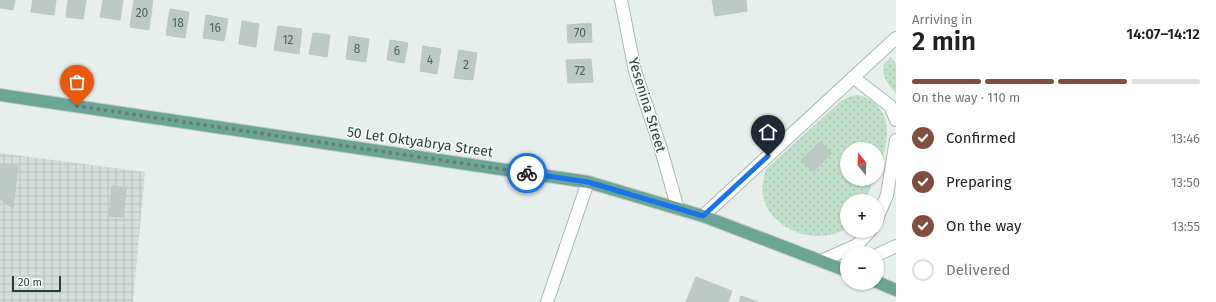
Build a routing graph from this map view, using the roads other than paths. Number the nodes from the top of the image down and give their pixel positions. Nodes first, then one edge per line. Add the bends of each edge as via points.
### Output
1 (621, 0) edge
2 (896, 38) edge
3 (853, 78) junction
4 (0, 95) edge
5 (896, 120) edge
6 (896, 140) edge
7 (588, 182) junction
8 (884, 202) edge
9 (678, 209) junction
10 (703, 216) junction
11 (864, 238) edge
12 (896, 246) edge
13 (884, 252) edge
14 (821, 260) junction
15 (840, 268) edge
16 (884, 285) edge
17 (896, 290) edge
18 (547, 302) edge

1 - 9 street, Yesenina Street via 634,71
2 - 3 street
3 - 5 street via 890,106
3 - 10 street
4 - 7 main road, 50 Let Oktyabrya Street
6 - 8 street
7 - 9 main road, 50 Let Oktyabrya Street
7 - 18 street
9 - 10 main road, 50 Let Oktyabrya Street
10 - 14 main road, 50 Let Oktyabrya Street
11 - 14 street via 857,245
12 - 13 street
14 - 15 main road, 50 Let Oktyabrya Street
16 - 17 main road

